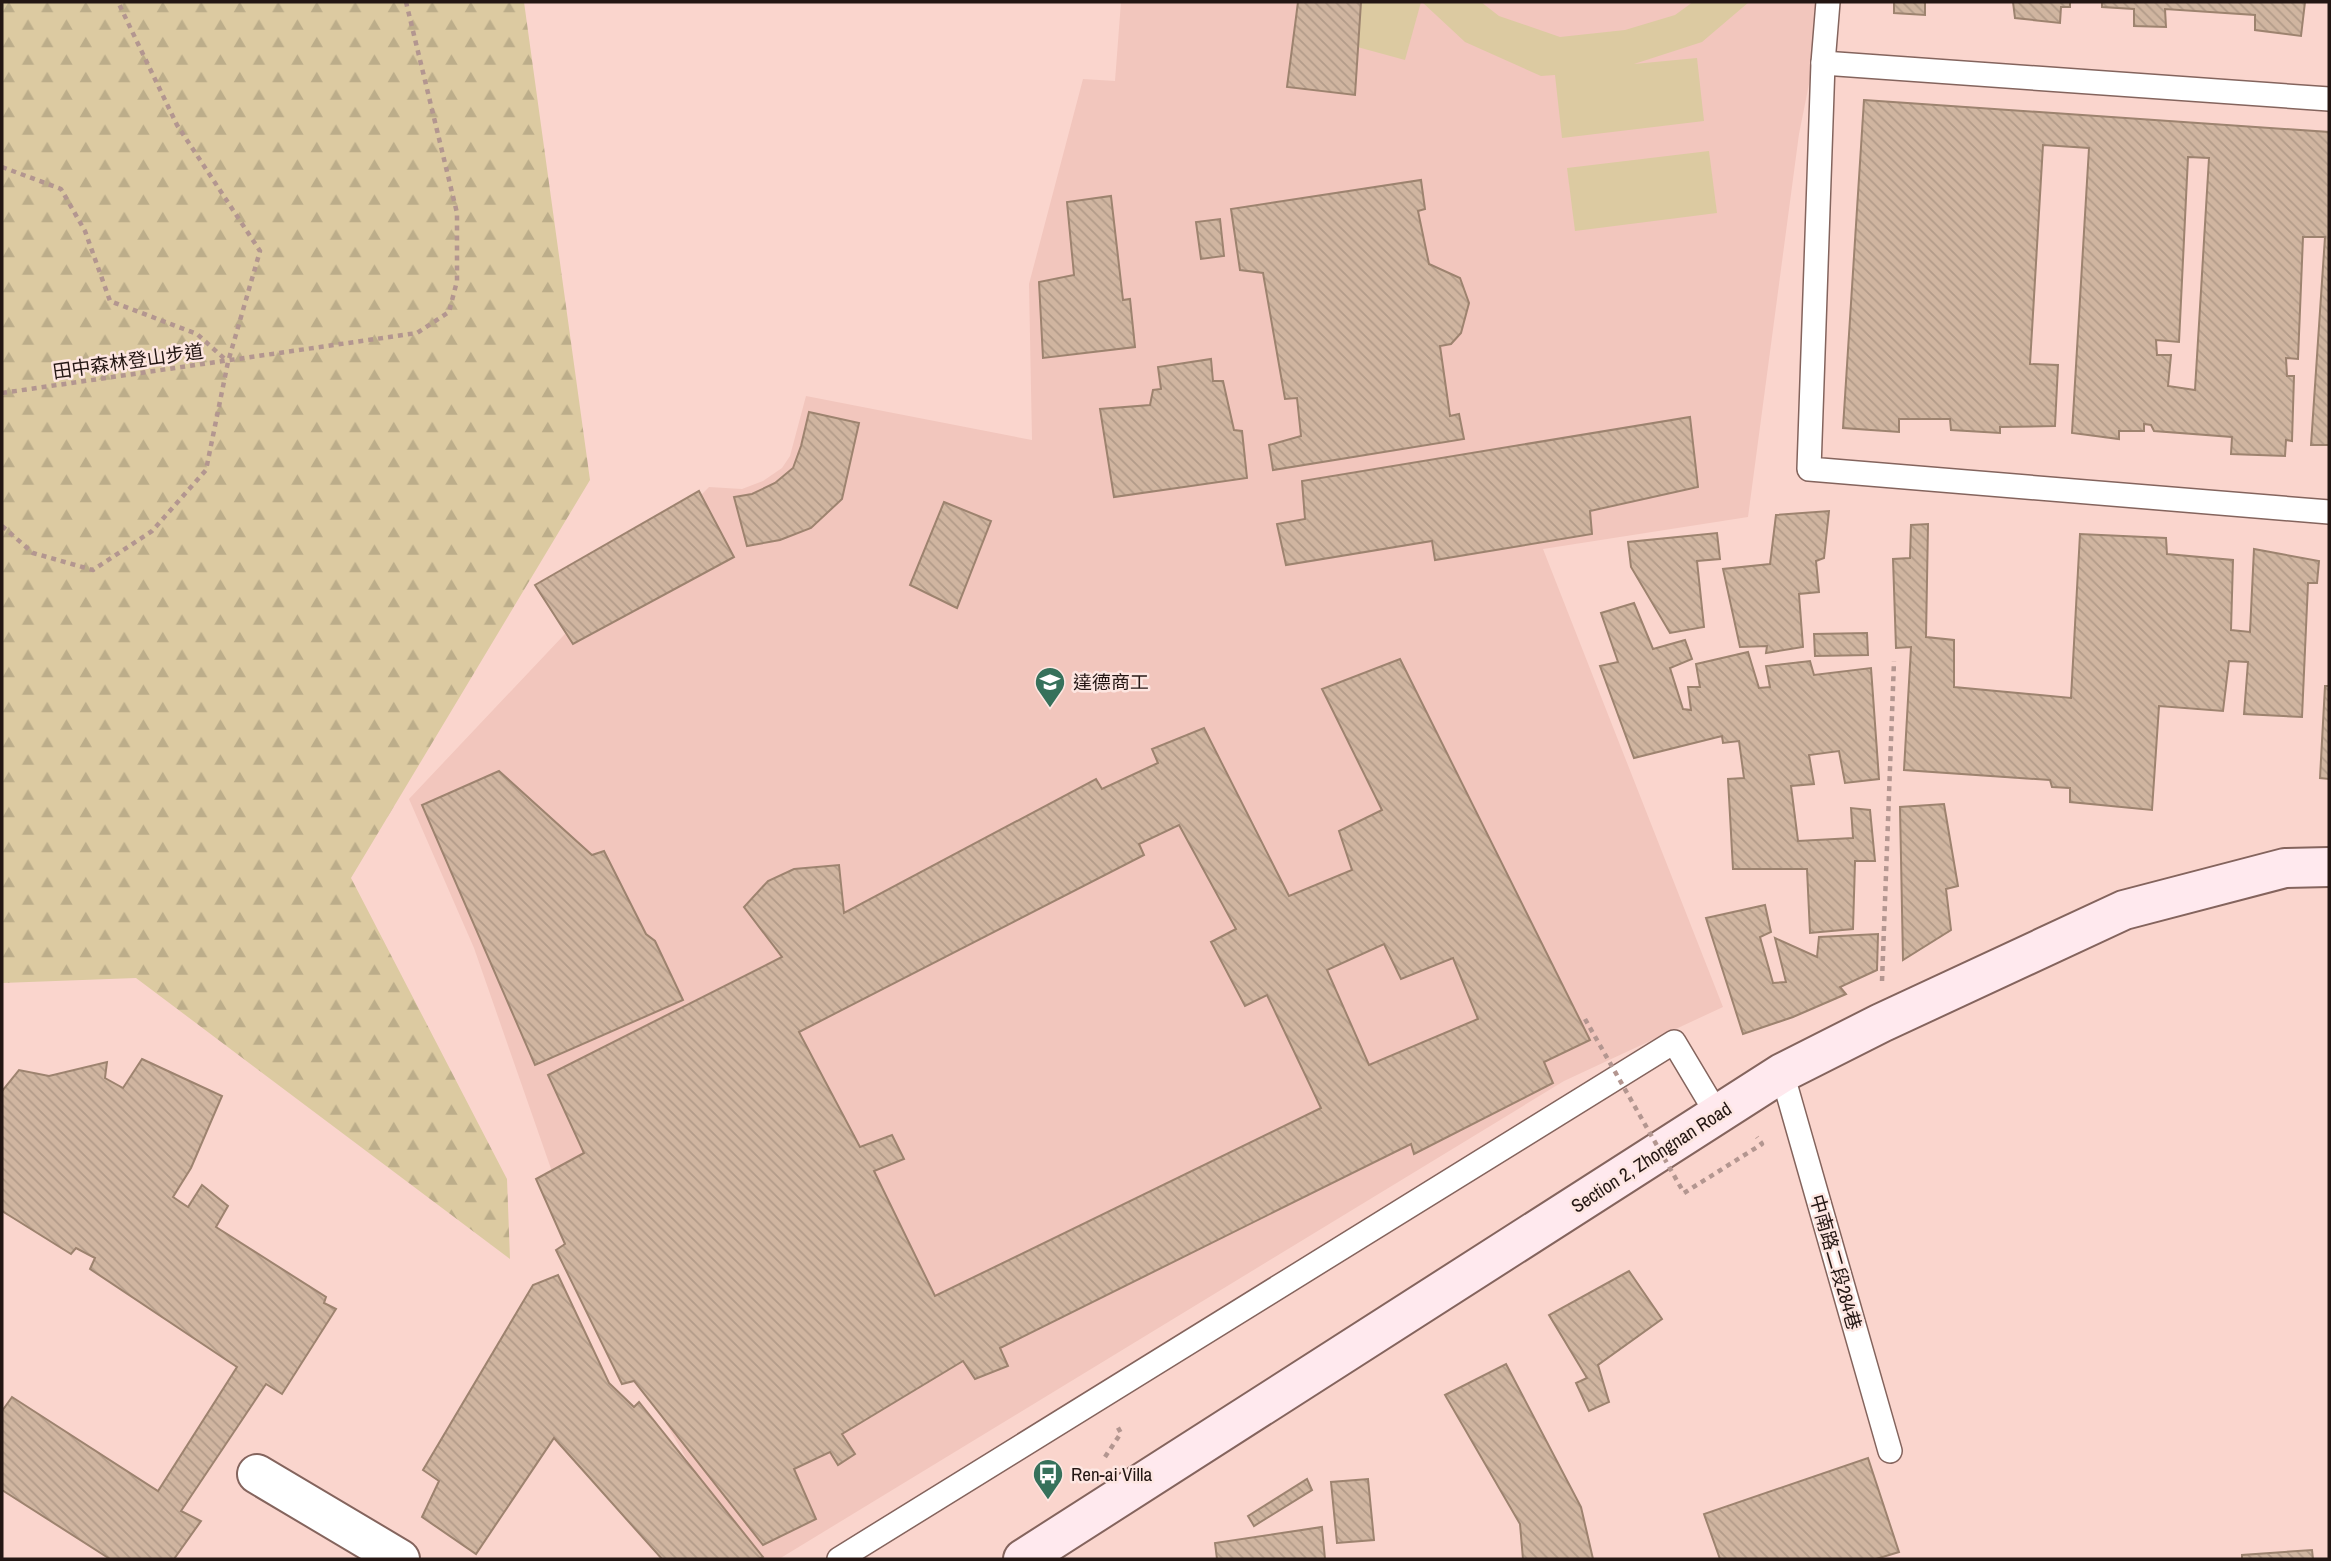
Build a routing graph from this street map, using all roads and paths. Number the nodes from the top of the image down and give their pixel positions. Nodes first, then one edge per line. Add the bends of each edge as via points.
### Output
1 (118, 2) edge
2 (406, 2) edge
3 (1828, 2) edge
4 (1823, 63) junction
5 (2329, 99) edge
6 (2, 167) edge
7 (228, 362) junction
8 (2, 393) edge
9 (2329, 512) edge
10 (2, 526) edge
11 (1894, 661) dead end
12 (2329, 867) edge
13 (1584, 1019) dead end
14 (1881, 1023) junction
15 (1782, 1073) junction
16 (1717, 1114) junction
17 (1762, 1144) dead end
18 (1116, 1424) dead end
19 (1890, 1451) dead end
20 (1098, 1466) dead end
21 (257, 1474) dead end
22 (400, 1559) edge
23 (839, 1559) edge
24 (1023, 1559) edge

1 - 7 path via 177,125 260,251
2 - 7 path via 457,213 457,281 449,312 417,333
3 - 4 lane
4 - 5 lane
4 - 9 lane via 1809,469
6 - 7 path via 61,189 85,231 110,301 197,334
7 - 8 path, 田中森林登山步道
7 - 10 path, 田中森林登山步道 via 206,470 152,531 93,570 33,553
11 - 14 path
12 - 14 main road, Section 2, Zhongnan Road via 2285,868 2124,910
13 - 17 path, bridge via 1684,1193
14 - 15 main road, Section 2, Zhongnan Road
15 - 16 main road, Section 2, Zhongnan Road
15 - 19 lane, 中南路二段284巷
16 - 23 lane via 1674,1042
16 - 24 main road, Section 2, Zhongnan Road
18 - 20 path via 1121,1433
21 - 22 street

